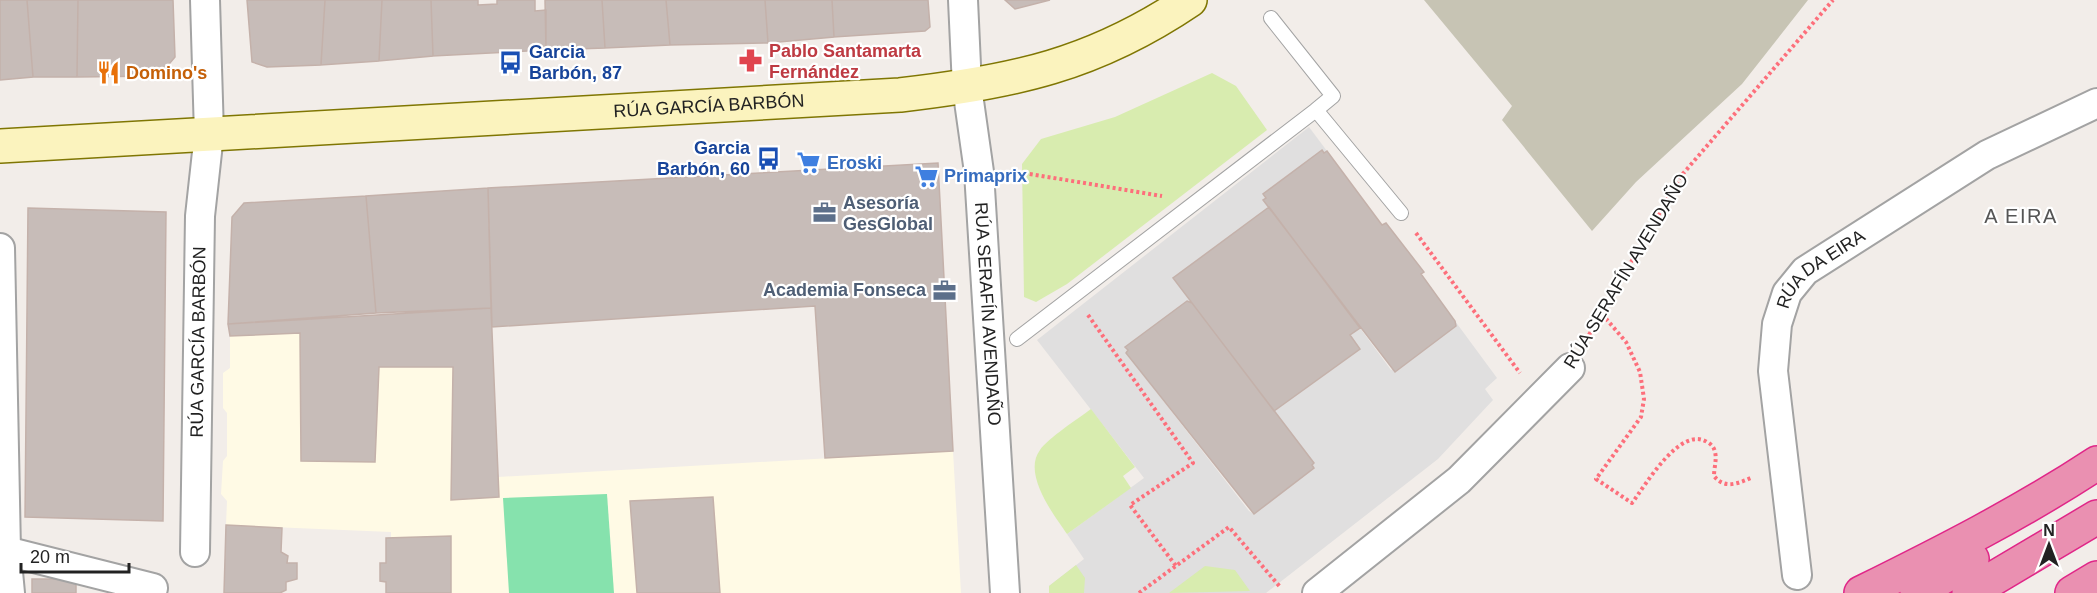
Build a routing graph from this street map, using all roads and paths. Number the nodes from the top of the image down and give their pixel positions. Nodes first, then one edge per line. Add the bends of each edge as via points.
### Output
1 (206, 0) edge
2 (963, 0) edge
3 (1190, 0) edge
4 (1833, 0) edge
5 (1271, 18) dead end
6 (968, 87) junction
7 (2097, 103) edge
8 (1316, 110) junction
9 (209, 134) junction
10 (0, 146) edge
11 (1006, 170) dead end
12 (1166, 196) dead end
13 (1401, 213) joint
14 (0, 248) edge
15 (1074, 295) junction
16 (1602, 314) junction
17 (1017, 339) dead end
18 (1570, 368) joint
19 (1525, 380) dead end
20 (2097, 463) edge
21 (1785, 464) junction
22 (2044, 498) junction
23 (2097, 517) edge
24 (6, 551) junction
25 (195, 552) dead end
26 (1176, 566) junction
27 (2016, 566) junction
28 (1797, 575) dead end
29 (2097, 578) edge
30 (153, 588) dead end
31 (1281, 588) dead end
32 (10, 593) edge
33 (1005, 593) edge
34 (1139, 593) edge
35 (1317, 593) edge
36 (1861, 593) edge
37 (1917, 593) edge
38 (1956, 593) edge
39 (1969, 593) edge
40 (2072, 593) edge

1 - 9 street
2 - 6 street, RÚA SERAFÍN AVENDAÑO
3 - 6 main road, RÚA GARCÍA BARBÓN via 1118,43 1074,61 1027,76
4 - 16 path, RÚA SERAFÍN AVENDAÑO via 1681,176
5 - 8 lane via 1334,96
6 - 9 main road, RÚA GARCÍA BARBÓN via 900,95
6 - 33 street, RÚA SERAFÍN AVENDAÑO via 979,172
7 - 21 street, RÚA DA EIRA via 1988,155 1805,271 1787,293 1777,324 1773,371
8 - 13 lane
8 - 15 lane
9 - 10 main road, RÚA GARCÍA BARBÓN
9 - 25 street, RÚA GARCÍA BARBÓN via 200,216
11 - 12 path
13 - 19 path
14 - 24 street
15 - 17 lane
15 - 26 path via 1192,463 1130,505
16 - 18 path, RÚA SERAFÍN AVENDAÑO
16 - 21 path via 1626,342 1640,372 1644,399 1641,417 1596,479 1632,503 1670,452 1692,439 1703,439 1713,446 1714,476 1725,485
18 - 35 street, RÚA SERAFÍN AVENDAÑO via 1459,480
20 - 22 highway
21 - 28 street, RÚA DA EIRA
22 - 36 highway
22 - 37 highway via 1982,553
23 - 27 highway
24 - 30 street
24 - 32 street
26 - 31 path via 1229,527
26 - 34 path
27 - 38 highway
27 - 39 highway
29 - 40 highway

